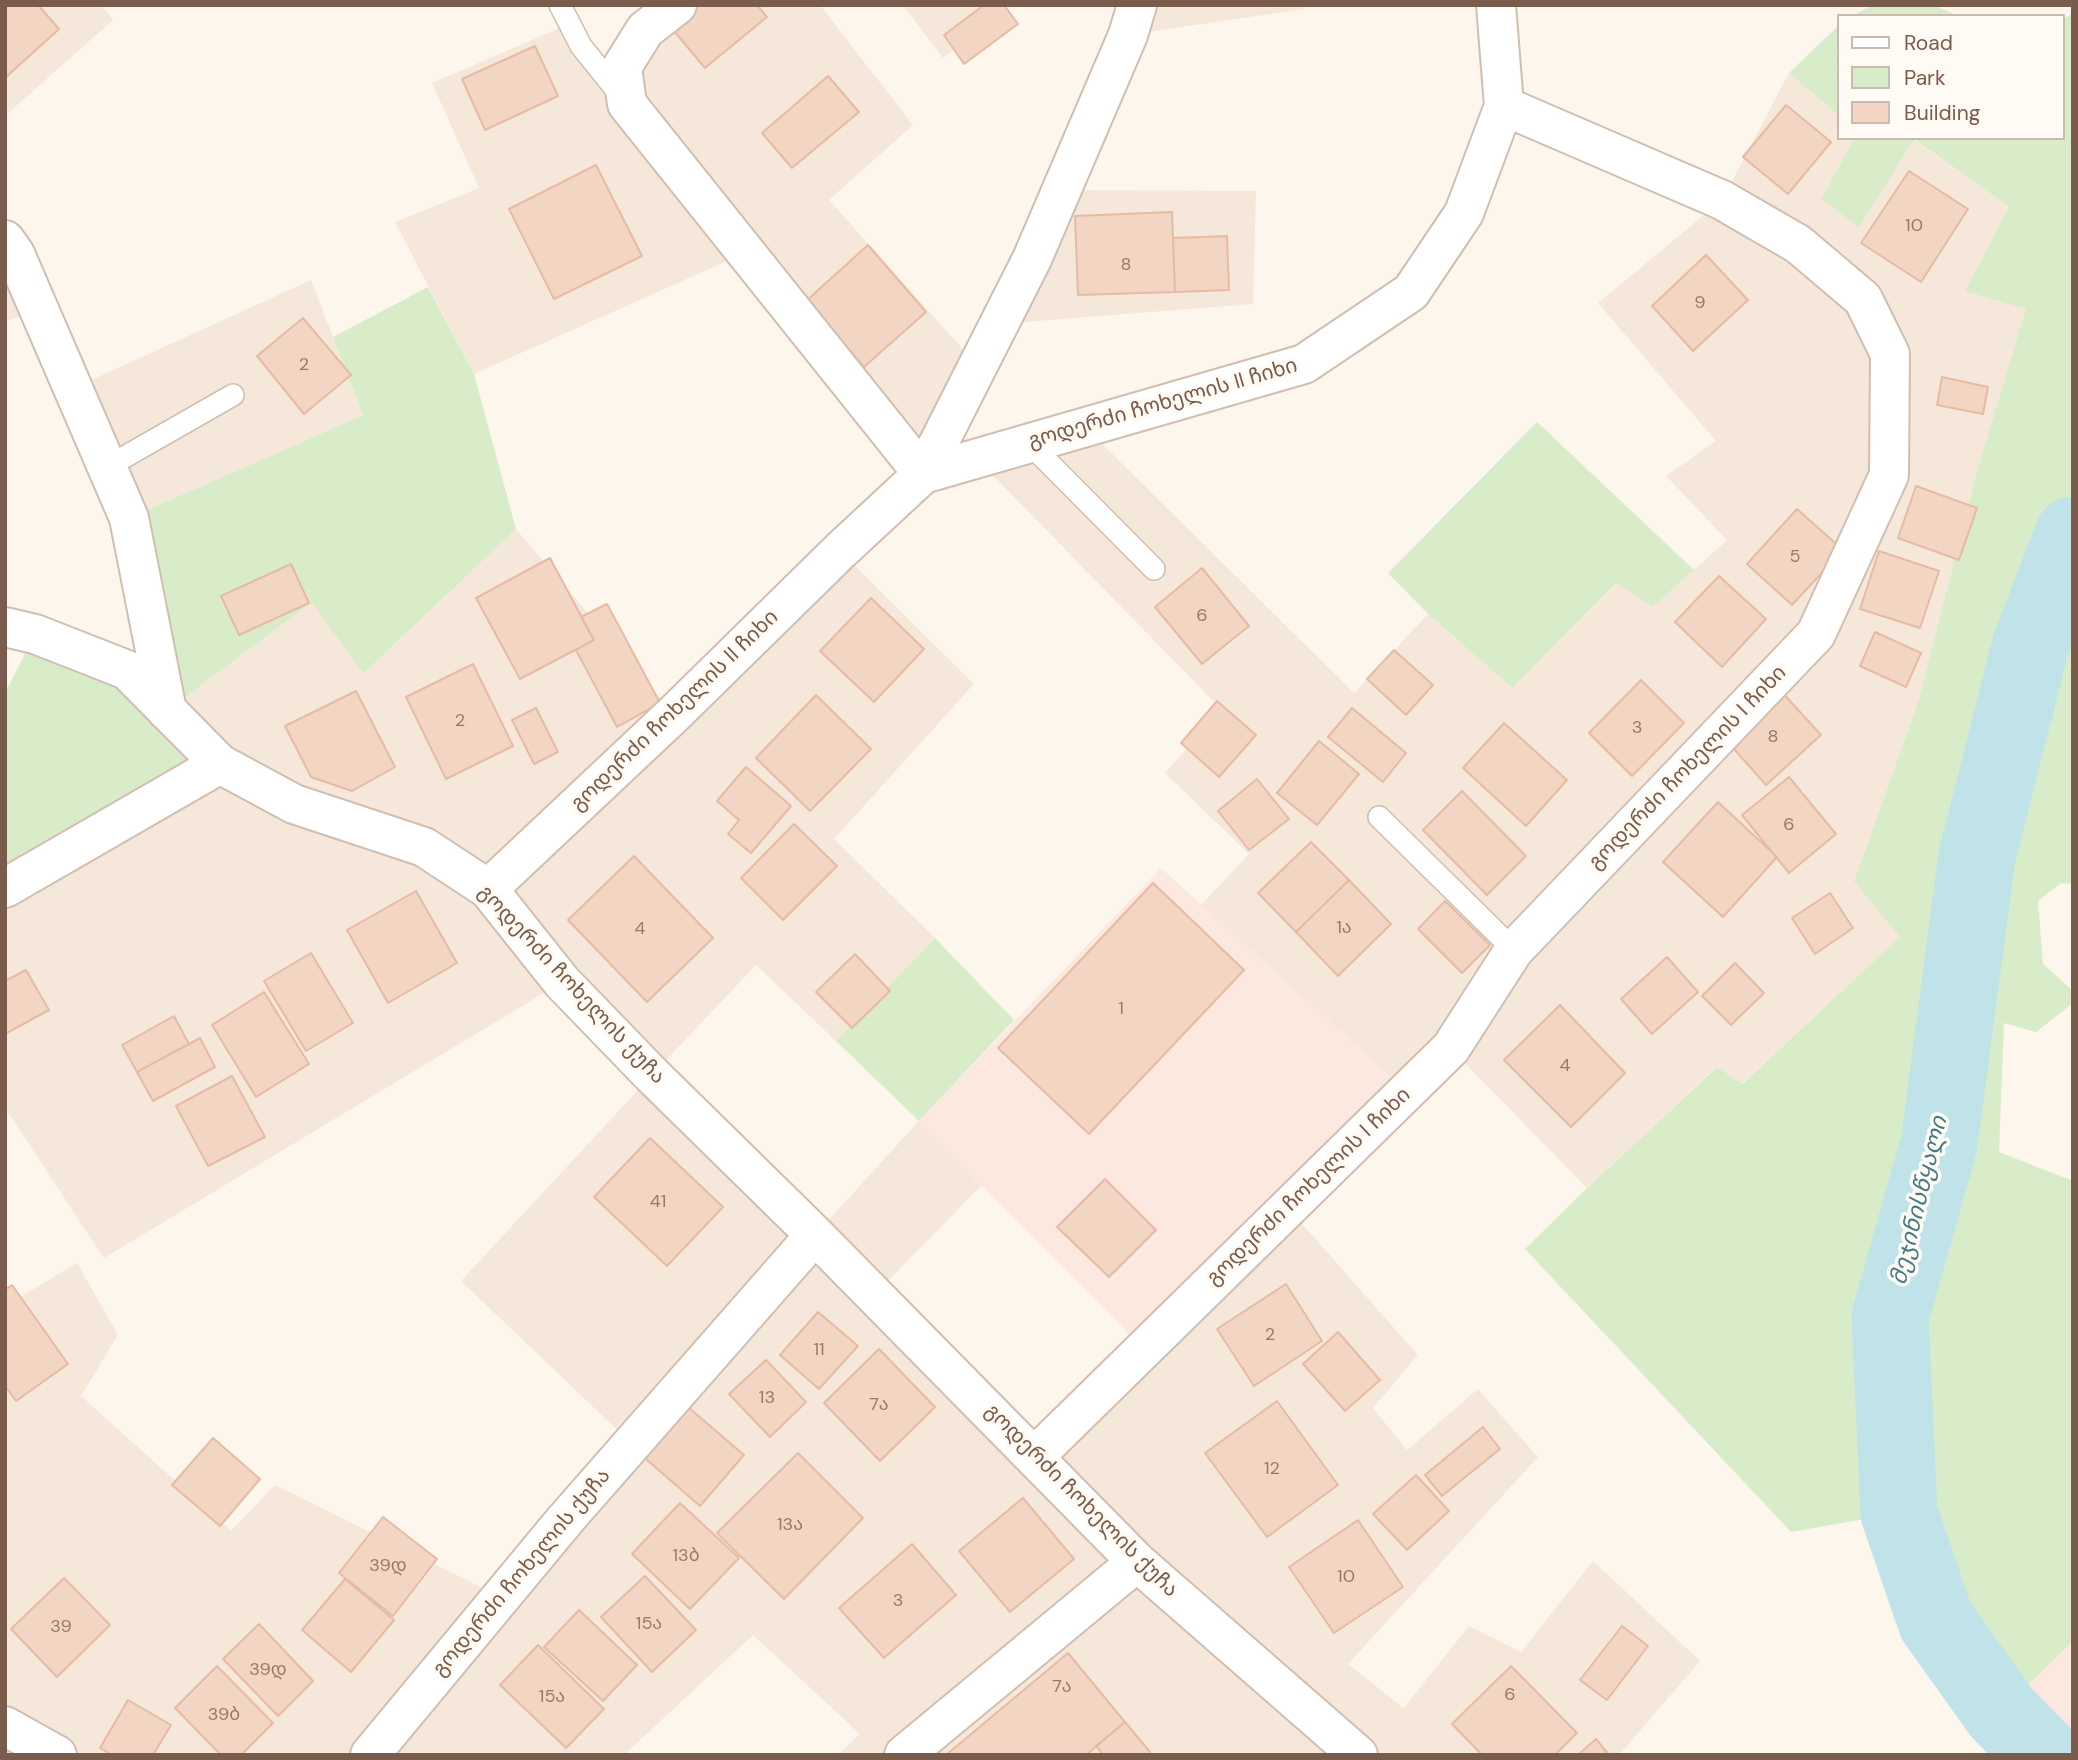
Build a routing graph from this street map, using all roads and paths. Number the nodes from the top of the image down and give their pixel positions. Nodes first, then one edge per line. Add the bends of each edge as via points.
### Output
1 (560, 5) edge
2 (677, 5) edge
3 (1137, 5) edge
4 (1496, 5) edge
5 (627, 104) junction
6 (1504, 106) junction
7 (5, 240) edge
8 (233, 395) dead end
9 (1030, 444) junction
10 (107, 467) junction
11 (923, 474) junction
12 (1154, 569) dead end
13 (5, 627) edge
14 (167, 711) junction
15 (220, 764) junction
16 (1379, 817) dead end
17 (5, 888) edge
18 (488, 889) junction
19 (1514, 950) junction
20 (815, 1236) junction
21 (1034, 1457) junction
22 (1137, 1562) junction
23 (5, 1726) edge
24 (57, 1755) edge
25 (370, 1755) edge
26 (904, 1755) edge
27 (1358, 1755) edge

1 - 5 lane via 581,46
2 - 5 street via 645,30 622,67
3 - 11 street, გოდერძი ჩოხელის II ჩიხი via 1032,259
4 - 6 street, გოდერძი ჩოხელის II ჩიხი
5 - 11 street
6 - 9 street, გოდერძი ჩოხელის II ჩიხი via 1464,213 1411,292 1304,364
6 - 19 street, გოდერძი ჩოხელის I ჩიხი via 1722,200 1798,244 1863,299 1890,354 1889,475 1816,634
7 - 10 street
8 - 10 lane
9 - 11 street, გოდერძი ჩოხელის II ჩიხი
9 - 12 lane
10 - 14 street via 129,517
11 - 18 street, გოდერძი ჩოხელის II ჩიხი
13 - 14 street, გოდერძი ჩოხელის ქუჩა via 127,670
14 - 15 street, გოდერძი ჩოხელის ქუჩა
15 - 17 street
15 - 18 street, გოდერძი ჩოხელის ქუჩა via 295,804 424,847
16 - 19 lane
18 - 20 street, გოდერძი ჩოხელის ქუჩა via 562,982
19 - 21 street, გოდერძი ჩოხელის I ჩიხი via 1451,1048
20 - 21 street, გოდერძი ჩოხელის ქუჩა
20 - 25 street, გოდერძი ჩოხელის ქუჩა via 581,1501
21 - 22 street, გოდერძი ჩოხელის ქუჩა
22 - 26 street
22 - 27 street, გოდერძი ჩოხელის ქუჩა
23 - 24 street

